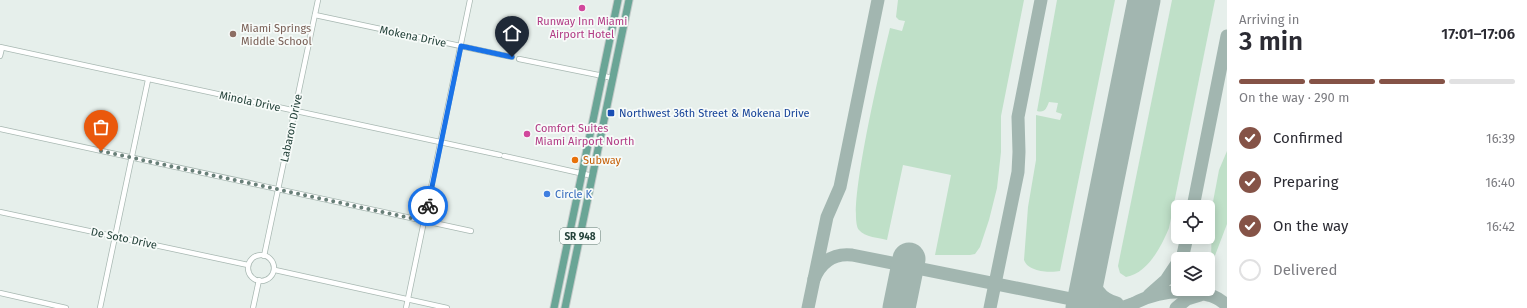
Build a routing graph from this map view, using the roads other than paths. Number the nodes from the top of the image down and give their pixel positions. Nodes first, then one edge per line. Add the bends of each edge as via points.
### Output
1 (318, 0) edge
2 (470, 0) edge
3 (618, 0) edge
4 (629, 0) edge
5 (315, 15) junction
6 (461, 46) junction
7 (1, 47) edge
8 (0, 56) edge
9 (512, 57) dead end
10 (519, 58) dead end
11 (602, 76) junction
12 (613, 78) junction
13 (148, 80) junction
14 (294, 111) junction
15 (0, 129) edge
16 (441, 143) junction
17 (132, 157) junction
18 (582, 173) junction
19 (593, 176) junction
20 (277, 189) junction
21 (0, 212) edge
22 (424, 221) junction
23 (471, 231) dead end
24 (115, 236) junction
25 (264, 256) junction
26 (248, 265) junction
27 (562, 268) junction
28 (275, 270) junction
29 (573, 270) junction
30 (259, 280) junction
31 (0, 293) edge
32 (408, 300) junction
33 (66, 308) edge
34 (100, 308) edge
35 (253, 308) edge
36 (406, 308) edge
37 (447, 308) edge
38 (554, 308) edge
39 (565, 308) edge

1 - 5 street, Labaron Drive
2 - 6 street
3 - 11 main road, SR 948
4 - 12 main road, SR 948
5 - 6 street, Mokena Drive
5 - 14 street, Labaron Drive
6 - 9 street, Mokena Drive
6 - 16 street
7 - 8 street
7 - 13 street, Minola Drive
10 - 11 street
11 - 12 street
11 - 18 main road, SR 948
12 - 19 main road, SR 948
13 - 14 street, Minola Drive
13 - 17 street
14 - 16 street, Minola Drive
14 - 20 street, Labaron Drive
15 - 17 street
16 - 18 street, Minola Drive
16 - 22 street
17 - 20 street
17 - 24 street
18 - 19 street, Minola Drive
18 - 27 main road, SR 948
19 - 29 main road, SR 948
20 - 22 street
20 - 25 street, Labaron Drive
21 - 24 street, De Soto Drive
22 - 23 street
22 - 32 street
24 - 26 street, De Soto Drive
24 - 34 street
25 - 26 street via 254,257
25 - 28 street via 274,262
26 - 30 street via 249,273
27 - 29 main road
27 - 38 main road, SR 948
28 - 30 street via 269,279
28 - 32 street
29 - 39 main road, SR 948
30 - 35 street
31 - 33 street
32 - 36 street
32 - 37 street

